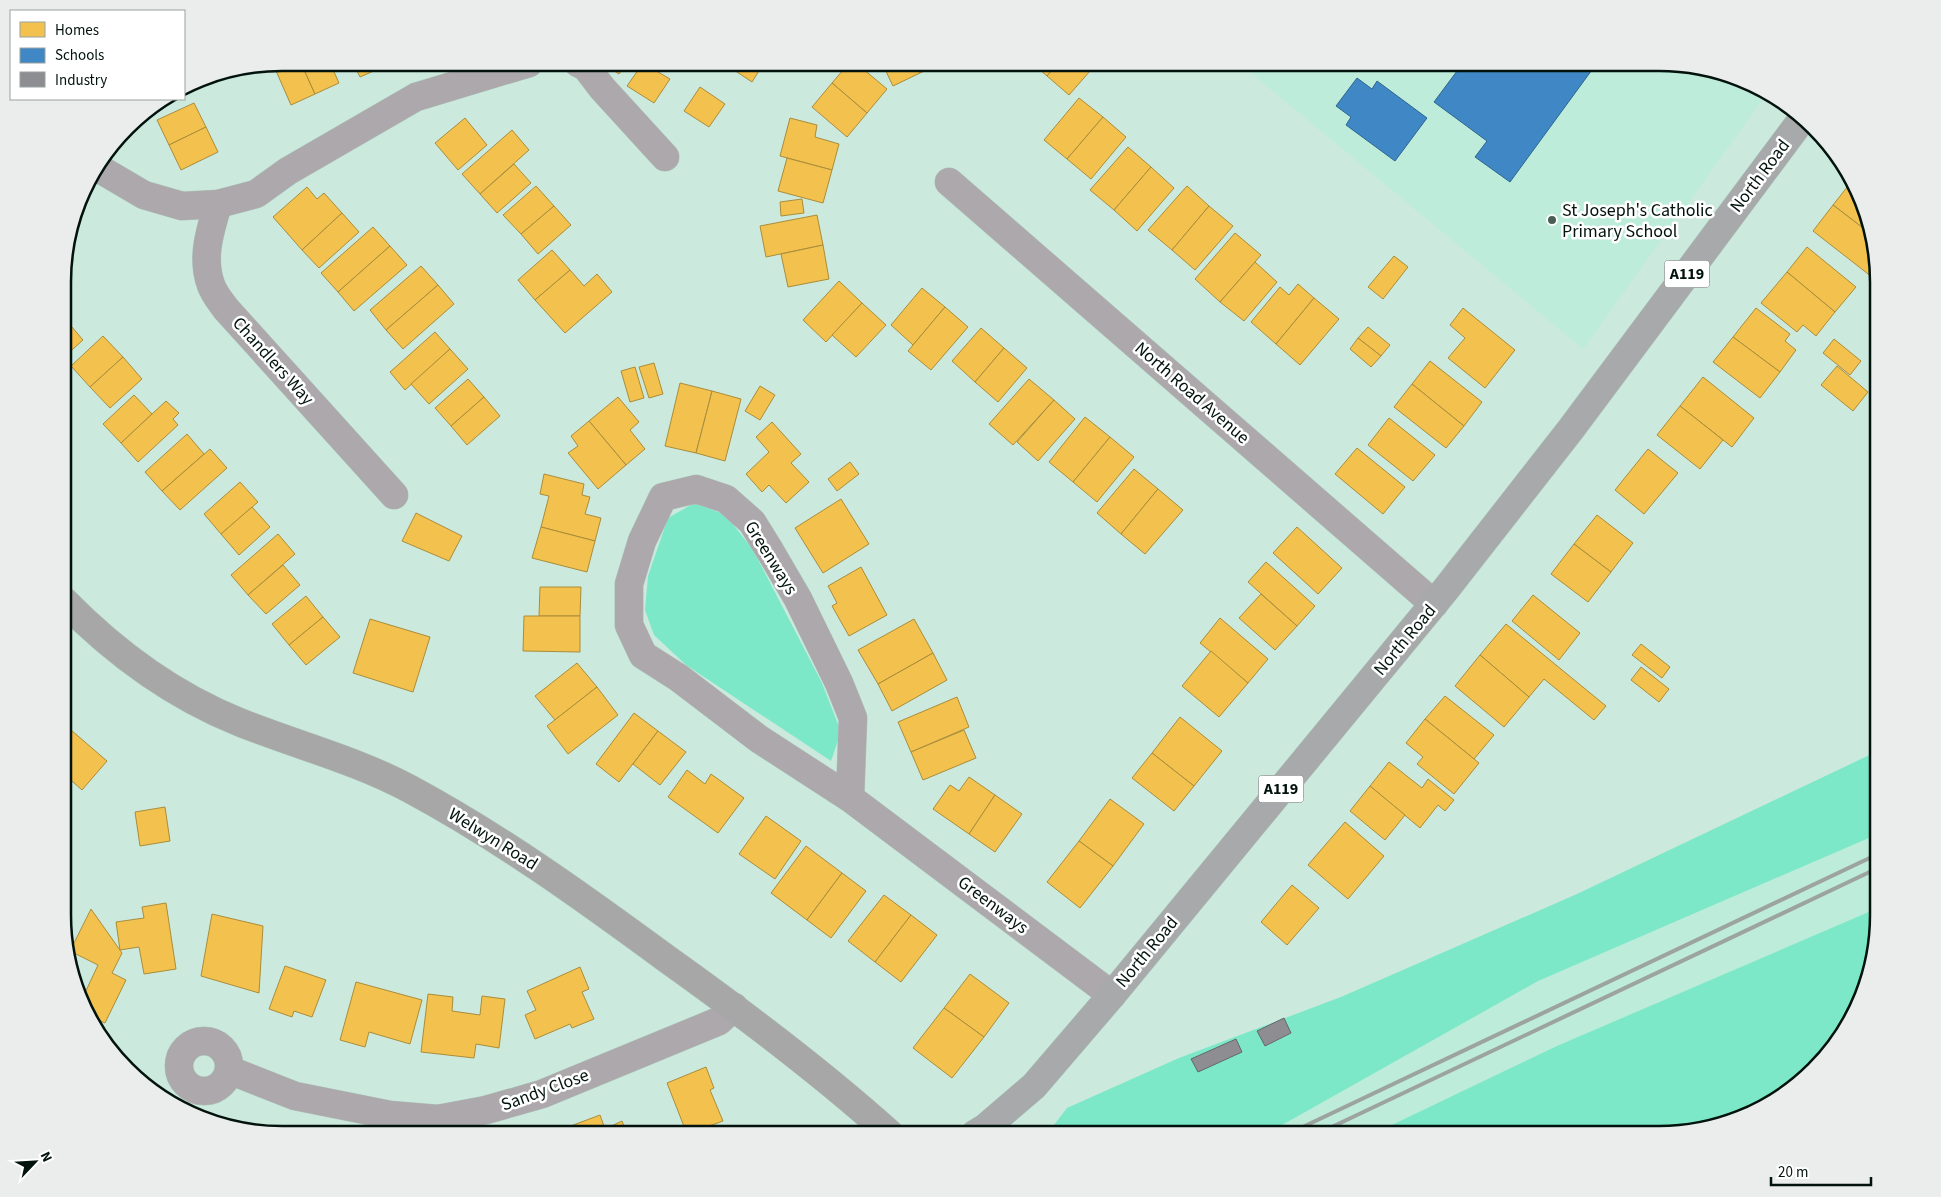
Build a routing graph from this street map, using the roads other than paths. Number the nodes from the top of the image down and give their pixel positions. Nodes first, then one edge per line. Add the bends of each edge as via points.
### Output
1 (500, 71) edge
2 (589, 71) edge
3 (1798, 124) edge
4 (665, 157) dead end
5 (103, 171) edge
6 (949, 182) dead end
7 (218, 204) junction
8 (394, 495) dead end
9 (1434, 604) junction
10 (71, 608) edge
11 (850, 798) junction
12 (1112, 995) junction
13 (734, 1007) junction
14 (229, 1070) dead end
15 (881, 1126) edge
16 (987, 1126) edge

1 - 7 street via 416,97 288,171 256,194
2 - 4 street
3 - 9 main road, North Road / A119 via 1571,429
5 - 7 street via 144,195 182,206
6 - 9 street, North Road Avenue
7 - 8 street, Chandlers Way via 208,237 206,263 211,287 226,309
9 - 12 main road, North Road / A119
10 - 13 main road, Welwyn Road via 126,658 172,690 238,722 381,774 482,831
11 - 11 street, Greenways via 759,739 643,655 629,625 629,584 642,541 663,497 696,489 726,499 752,522 798,600 853,718
11 - 12 street, Greenways
12 - 16 main road, North Road / A119 via 1034,1086
13 - 14 street, Sandy Close via 719,1020 542,1094 438,1119 390,1115 296,1096
13 - 15 main road, Welwyn Road

